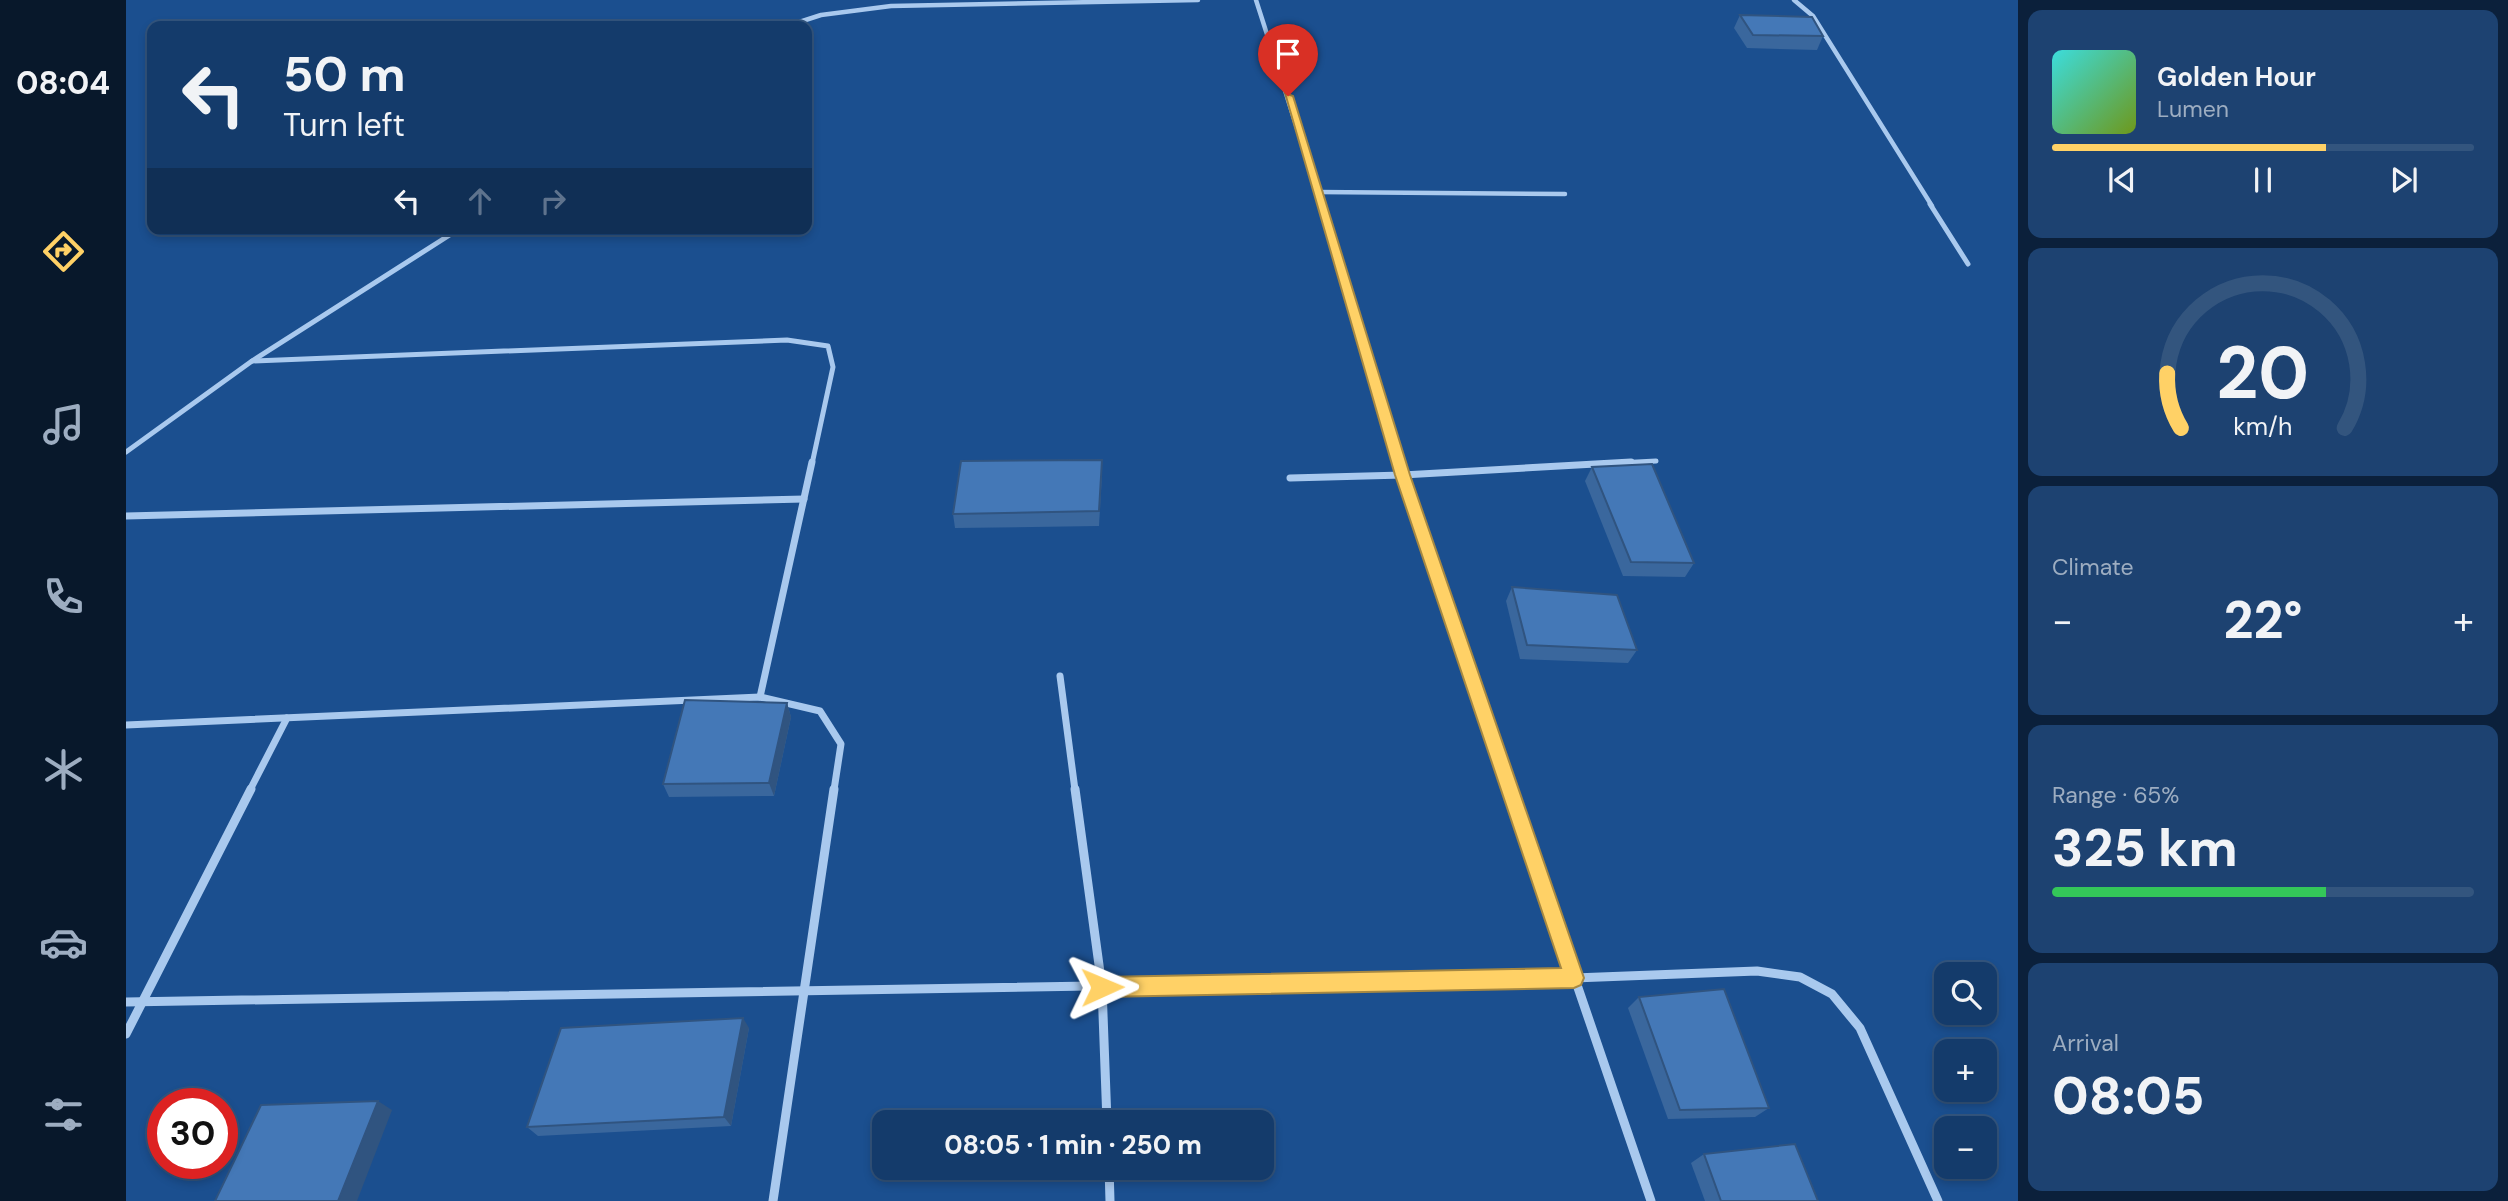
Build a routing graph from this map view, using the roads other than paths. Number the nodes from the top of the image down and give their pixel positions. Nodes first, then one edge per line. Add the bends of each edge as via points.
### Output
1 (1198, 0) edge
2 (1256, 0) edge
3 (1794, 0) edge
4 (802, 21) edge
5 (1318, 192) junction
6 (1565, 194) dead end
7 (450, 235) edge
8 (1968, 264) dead end
9 (252, 361) junction
10 (126, 452) edge
11 (1657, 461) dead end
12 (1403, 475) junction
13 (1290, 478) dead end
14 (804, 499) junction
15 (126, 516) edge
16 (1060, 676) dead end
17 (760, 697) junction
18 (287, 718) junction
19 (126, 725) edge
20 (1574, 978) junction
21 (1102, 987) junction
22 (804, 993) junction
23 (126, 1002) edge
24 (143, 1002) junction
25 (126, 1034) edge
26 (1107, 1110) edge
27 (1109, 1180) edge
28 (773, 1201) edge
29 (1110, 1201) edge
30 (1651, 1201) edge
31 (1938, 1201) edge

1 - 4 street via 891,6
2 - 5 street
3 - 8 street via 1813,16
5 - 6 street
5 - 12 street
7 - 9 street
9 - 10 street
9 - 14 street via 787,340 828,345 833,367
11 - 12 street
12 - 13 street
12 - 20 street
14 - 15 street
14 - 17 street
16 - 21 street
17 - 18 street
17 - 22 street via 820,711 841,744
18 - 19 street
18 - 24 street
20 - 21 street
20 - 30 street
20 - 31 street via 1757,971 1800,977 1832,994 1860,1028
21 - 22 street
21 - 26 street
22 - 24 street
22 - 28 street
23 - 24 street
24 - 25 street
27 - 29 street

